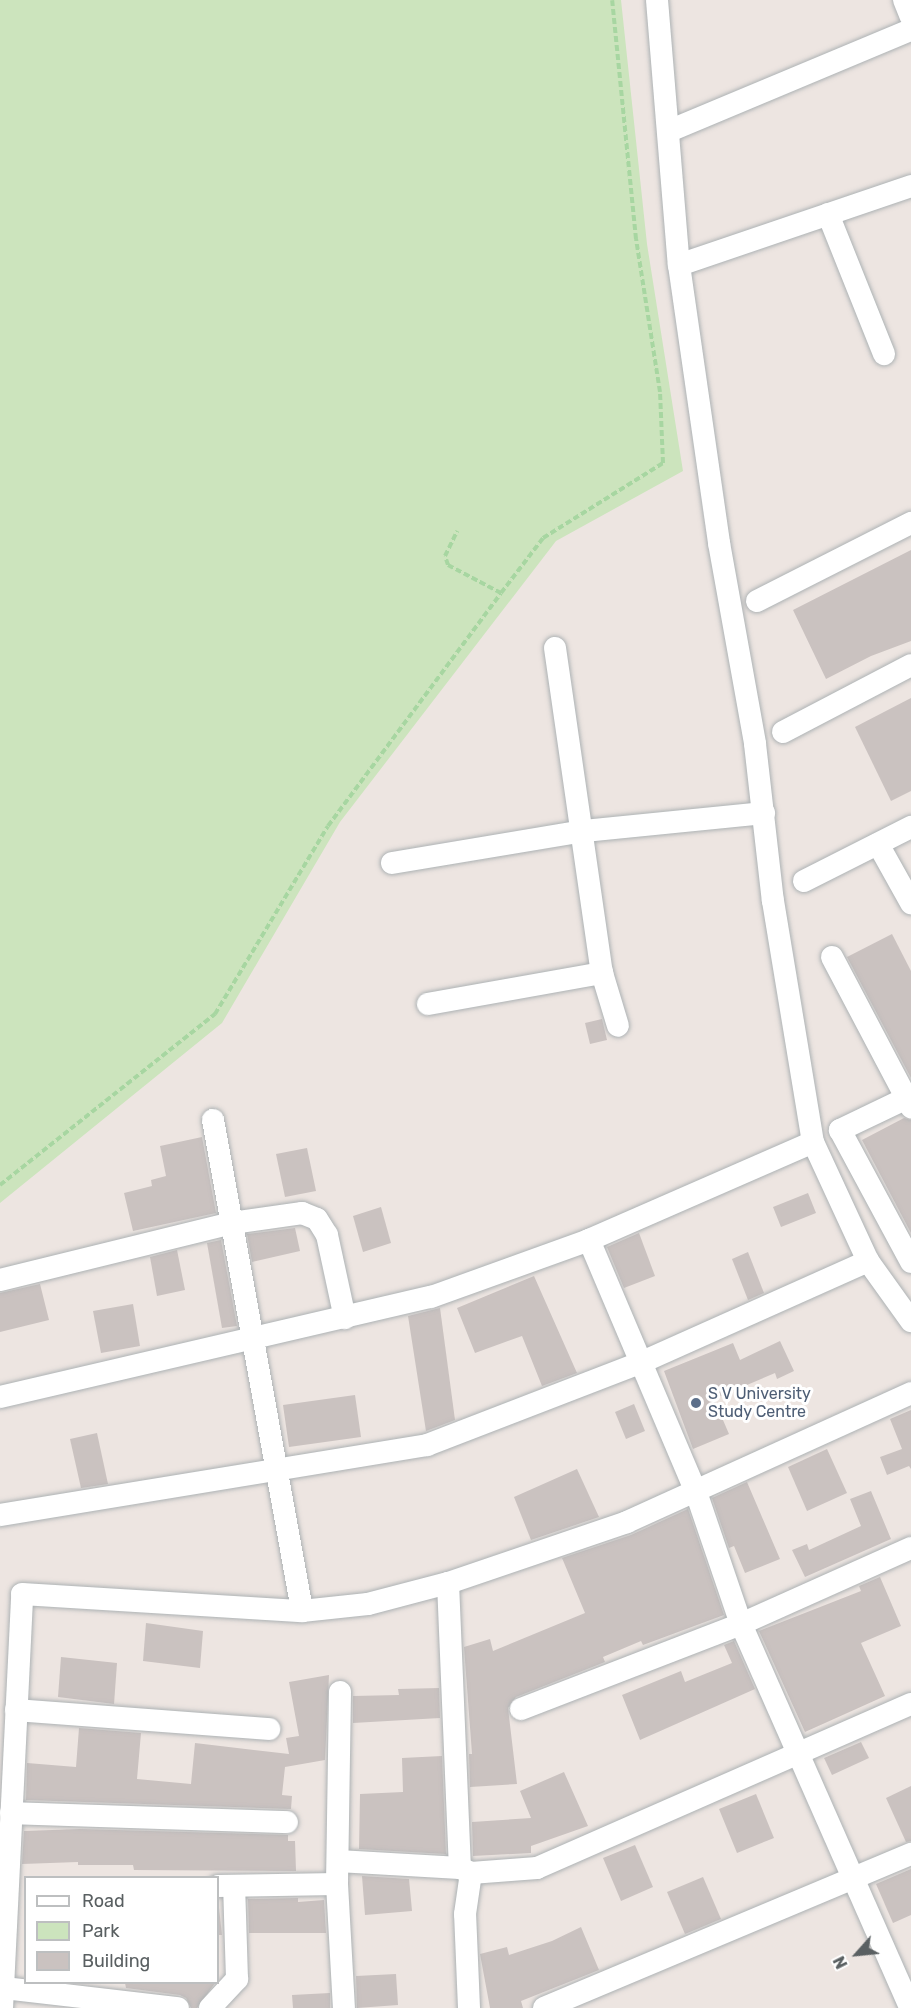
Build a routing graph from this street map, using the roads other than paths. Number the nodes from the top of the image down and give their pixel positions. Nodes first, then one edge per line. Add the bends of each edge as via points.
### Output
1 (657, 0) edge
2 (904, 0) edge
3 (911, 17) edge
4 (911, 30) edge
5 (669, 130) junction
6 (911, 186) edge
7 (828, 214) junction
8 (679, 265) junction
9 (884, 354) dead end
10 (911, 523) edge
11 (757, 601) dead end
12 (555, 648) dead end
13 (911, 665) edge
14 (783, 732) dead end
15 (764, 813) junction
16 (911, 827) edge
17 (584, 831) junction
18 (878, 844) junction
19 (392, 862) dead end
20 (804, 881) dead end
21 (911, 903) edge
22 (832, 957) dead end
23 (602, 974) junction
24 (428, 1004) dead end
25 (618, 1026) dead end
26 (910, 1100) edge
27 (213, 1120) dead end
28 (813, 1142) junction
29 (232, 1223) junction
30 (589, 1240) junction
31 (868, 1262) junction
32 (911, 1262) edge
33 (0, 1280) edge
34 (345, 1317) junction
35 (911, 1321) edge
36 (254, 1338) junction
37 (640, 1363) junction
38 (911, 1393) edge
39 (0, 1397) edge
40 (276, 1469) junction
41 (696, 1492) junction
42 (0, 1515) edge
43 (911, 1548) edge
44 (448, 1583) junction
45 (302, 1611) junction
46 (741, 1624) junction
47 (9, 1665) edge
48 (340, 1692) dead end
49 (911, 1704) edge
50 (521, 1708) dead end
51 (16, 1710) junction
52 (269, 1729) dead end
53 (800, 1754) junction
54 (11, 1814) junction
55 (287, 1822) dead end
56 (911, 1854) edge
57 (338, 1861) junction
58 (466, 1870) junction
59 (853, 1880) junction
60 (337, 1884) junction
61 (12, 1885) edge
62 (226, 1886) edge
63 (3, 1998) edge
64 (178, 2008) edge
65 (210, 2008) edge
66 (344, 2008) edge
67 (469, 2008) edge
68 (544, 2008) edge
69 (910, 2008) edge

1 - 5 street
2 - 3 street
4 - 5 street
5 - 8 street
6 - 7 street
7 - 8 street
7 - 9 street
8 - 15 street via 719,543
10 - 11 street
12 - 17 street
13 - 14 street
15 - 17 street
15 - 28 street via 772,901
16 - 18 street
17 - 19 street
17 - 23 street
18 - 20 street
18 - 21 street
22 - 26 street
23 - 24 street
23 - 25 street
26 - 32 street via 840,1130
27 - 29 street
28 - 30 street
28 - 31 street
29 - 33 street
29 - 34 street via 302,1213 317,1219 327,1235
29 - 36 street
30 - 34 street via 431,1297
30 - 37 street
31 - 35 street
31 - 37 street
34 - 36 street
36 - 39 street
36 - 40 street
37 - 40 street via 427,1445
37 - 41 street
38 - 41 street
40 - 42 street
40 - 45 street
41 - 44 street via 627,1522
41 - 46 street
43 - 46 street
44 - 45 street via 368,1604
44 - 58 street
45 - 47 street via 22,1594
46 - 50 street
46 - 53 street
47 - 51 street
48 - 57 street
49 - 53 street
51 - 52 street
51 - 54 street
53 - 58 street via 537,1869
53 - 59 street
54 - 55 street
54 - 61 street
56 - 59 street
57 - 58 street
57 - 60 street
58 - 67 street
59 - 68 street
59 - 69 street
60 - 62 street
60 - 66 street
61 - 63 street
62 - 65 street via 237,1979
63 - 64 street

